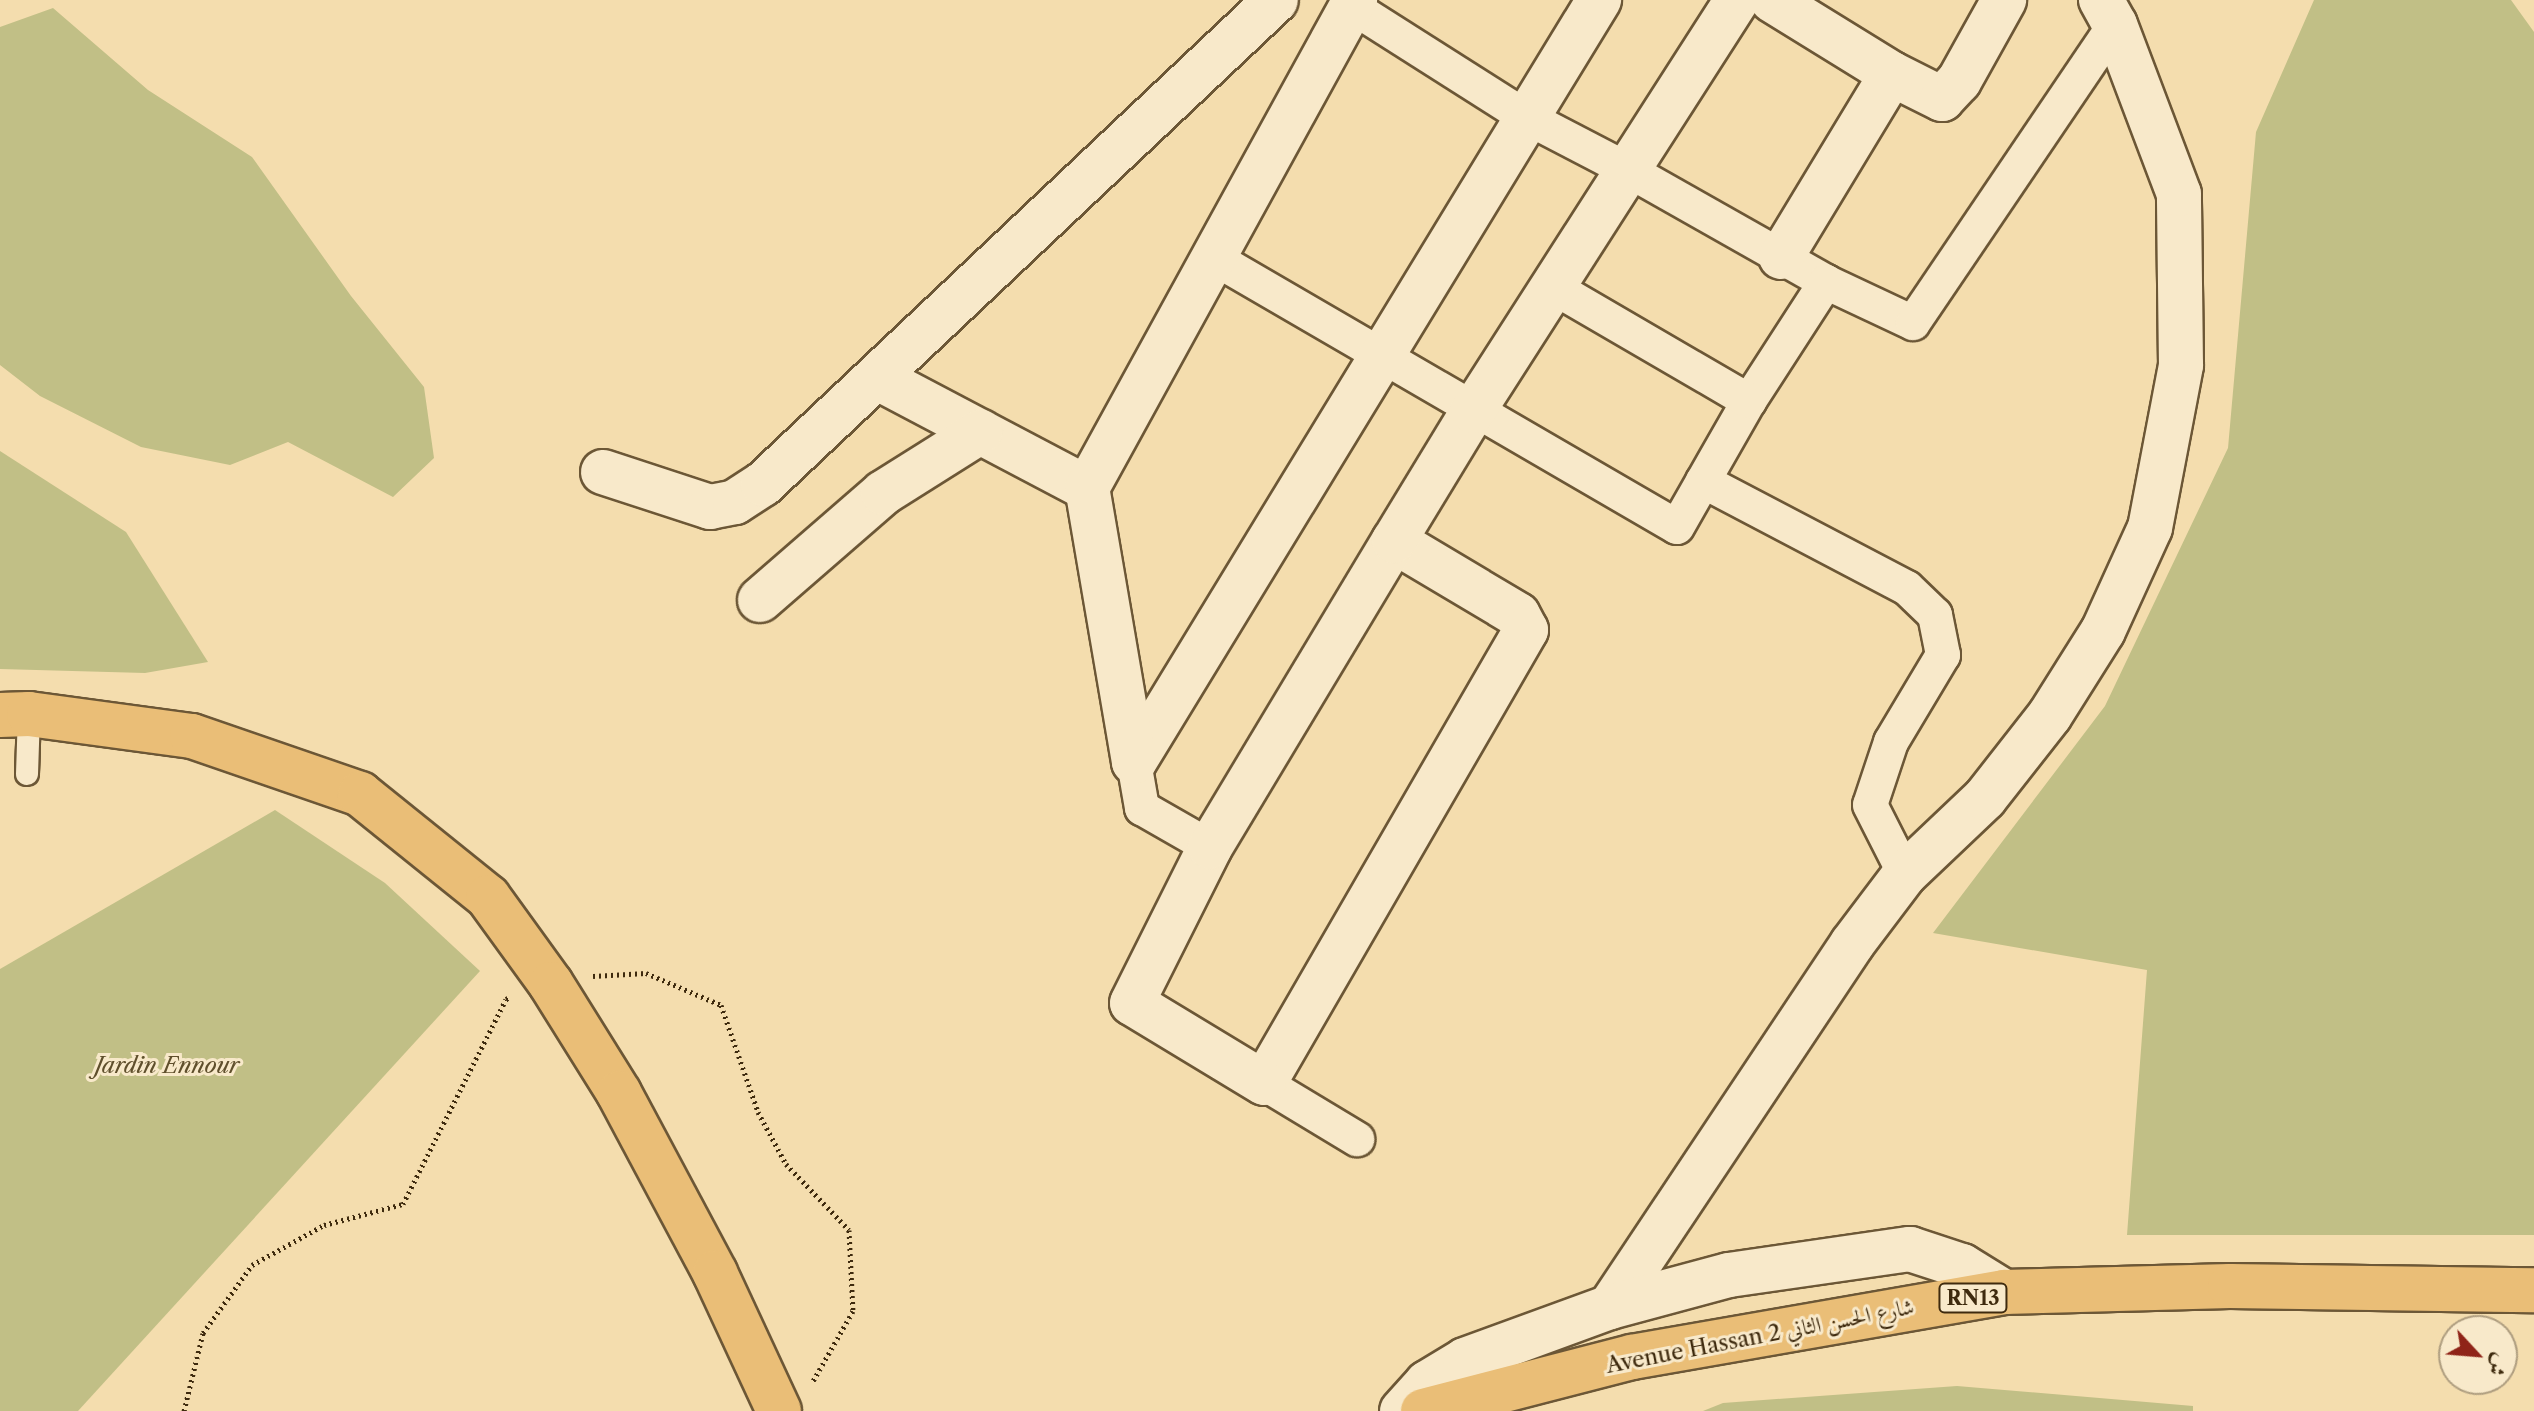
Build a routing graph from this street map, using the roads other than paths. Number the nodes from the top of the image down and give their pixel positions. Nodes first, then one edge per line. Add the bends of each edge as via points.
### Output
1 (1276, 0) edge
2 (1599, 0) edge
3 (1737, 0) edge
4 (1772, 0) edge
5 (2004, 0) edge
6 (1349, 2) edge
7 (2108, 13) edge
8 (1892, 74) junction
9 (1526, 117) junction
10 (1628, 170) junction
11 (1781, 257) junction
12 (1214, 258) junction
13 (1826, 282) junction
14 (1553, 287) junction
15 (1379, 356) junction
16 (878, 378) junction
17 (1749, 401) junction
18 (1473, 411) junction
19 (980, 432) junction
20 (603, 472) dead end
21 (1703, 481) junction
22 (1087, 488) junction
23 (1394, 541) junction
24 (760, 600) dead end
25 (15, 714) edge
26 (1134, 762) junction
27 (27, 774) dead end
28 (1210, 847) junction
29 (1905, 874) junction
30 (1264, 1083) junction
31 (1357, 1139) dead end
32 (2534, 1290) edge
33 (2004, 1292) junction
34 (1610, 1307) junction
35 (794, 1400) edge
36 (1402, 1411) edge
37 (1423, 1411) edge

1 - 16 street
2 - 9 street
3 - 10 street
4 - 8 street
5 - 8 street via 1959,81 1942,99
6 - 9 street
6 - 12 street
7 - 13 street via 1913,323
7 - 29 street via 2179,194 2181,365 2150,528 2103,631 2050,715 1985,798
8 - 11 street
9 - 10 street
9 - 15 street
10 - 11 street
10 - 14 street
11 - 13 street
12 - 15 street
12 - 22 street
13 - 17 street
14 - 17 street
14 - 18 street
15 - 18 street
15 - 26 street
16 - 19 street
16 - 20 street via 763,484 735,502 710,507
17 - 21 street
18 - 21 street via 1677,527
18 - 23 street
19 - 22 street
19 - 24 street via 883,493
21 - 29 street via 1907,588 1935,615 1943,655 1891,742 1870,805
22 - 26 street
23 - 28 street
23 - 30 street via 1518,615 1526,630
25 - 27 lane
25 - 35 main road via 192,736 360,794 488,897 551,984 619,1093 715,1273
26 - 28 street via 1142,808
28 - 30 street via 1132,1003
29 - 34 street via 1793,1030
30 - 31 street
32 - 33 main road, Avenue Hassan 2 شارع الحسن الثاني / RN13 via 2230,1286
33 - 34 street via 1962,1266 1910,1249 1729,1275
33 - 37 main road, Avenue Hassan 2 شارع الحسن الثاني / RN13 via 1632,1357
34 - 36 street via 1465,1360 1427,1383

